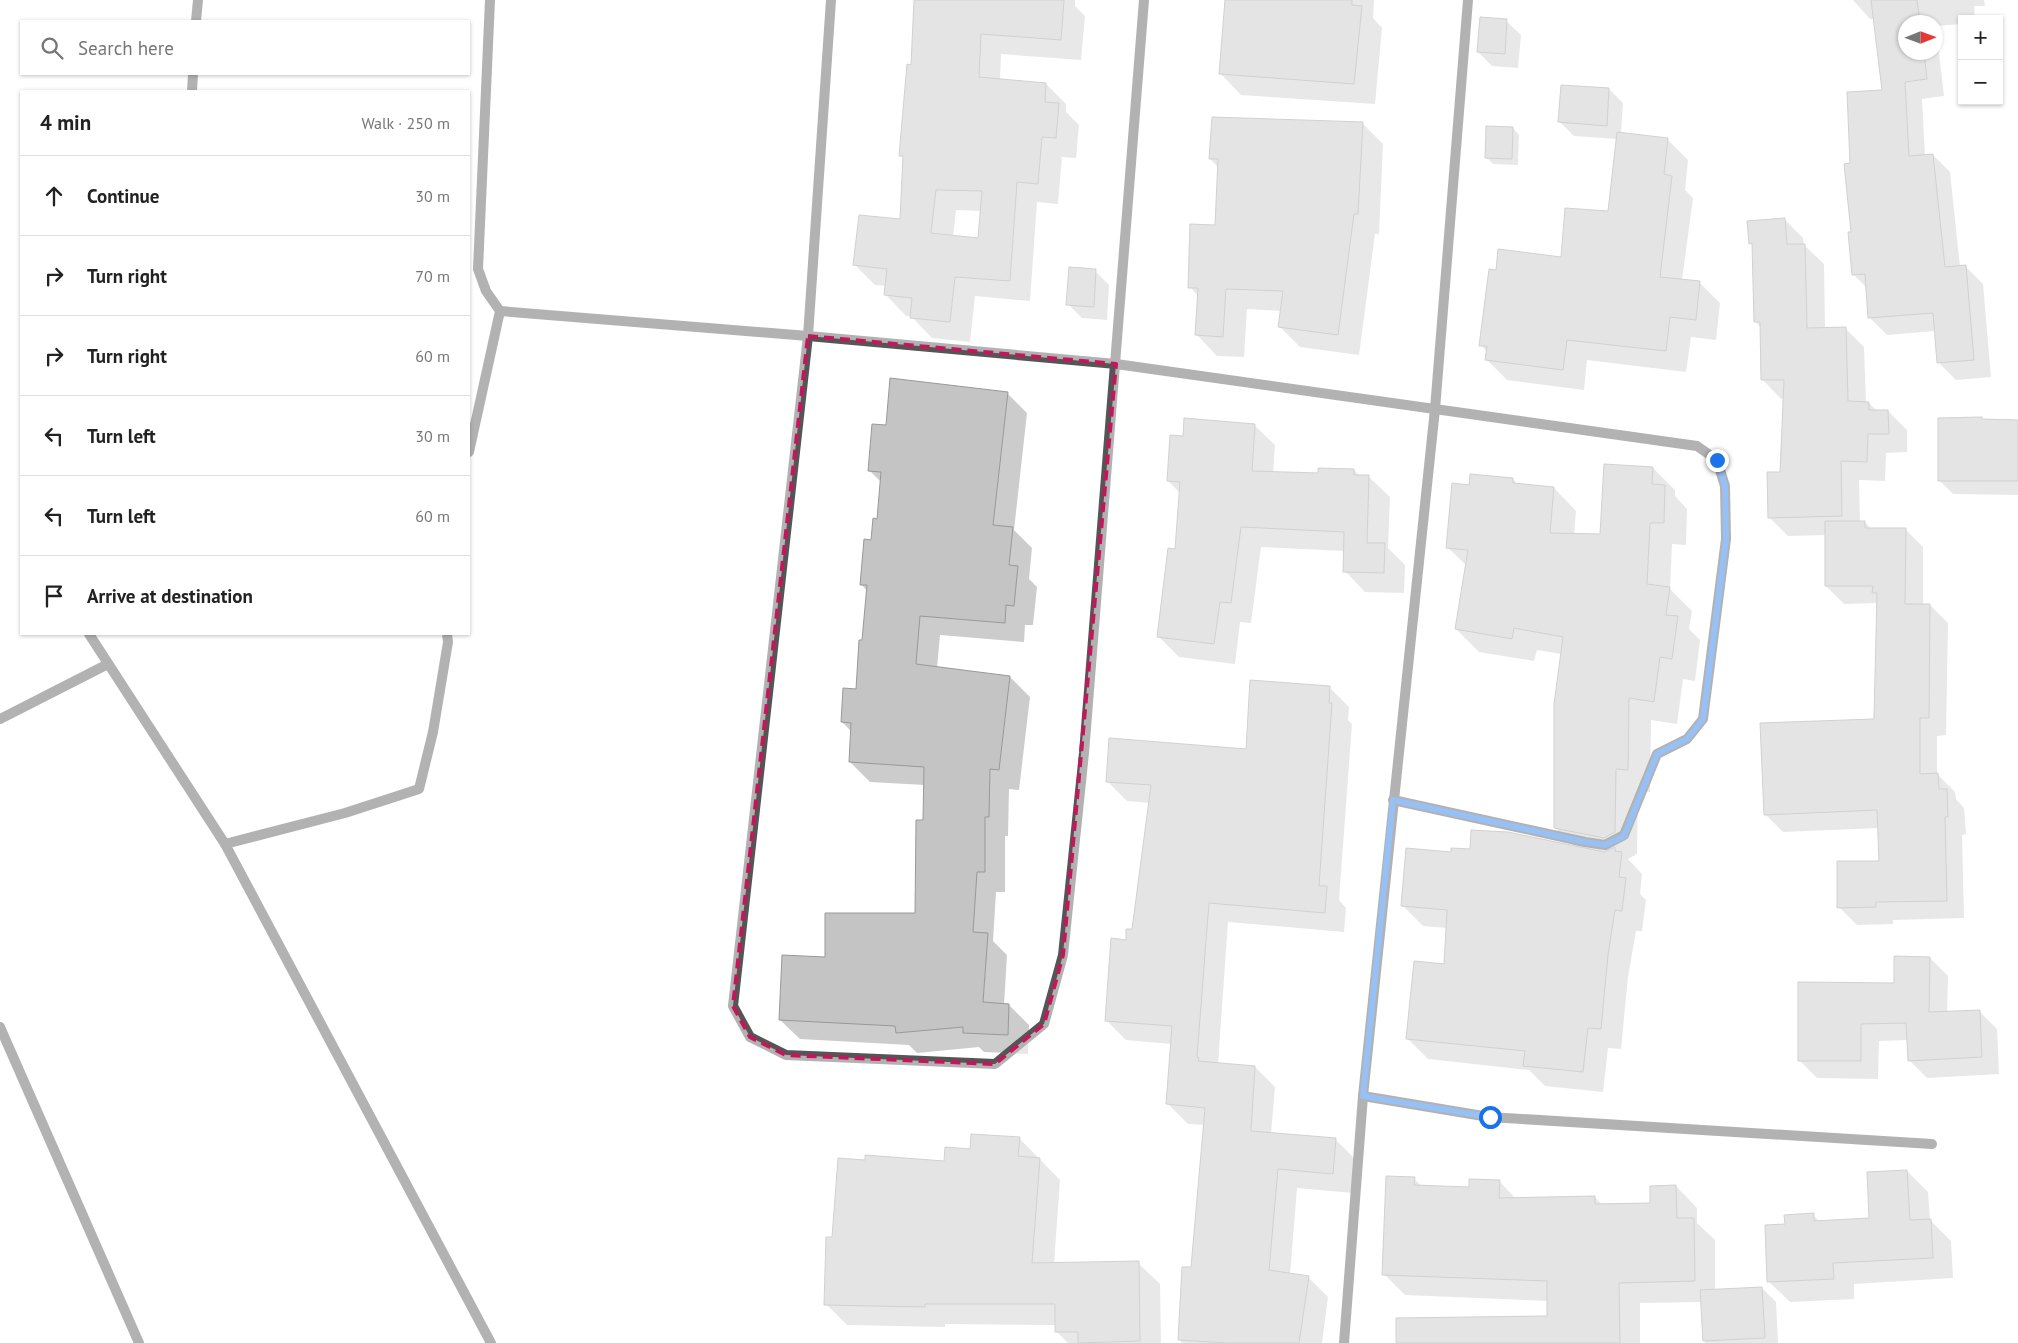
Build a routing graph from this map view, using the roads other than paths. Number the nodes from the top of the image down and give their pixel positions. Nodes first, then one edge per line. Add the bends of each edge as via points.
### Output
1 (198, 0) edge
2 (490, 0) edge
3 (832, 0) edge
4 (1144, 0) edge
5 (1468, 0) edge
6 (196, 20) edge
7 (193, 75) edge
8 (192, 90) edge
9 (473, 269) edge
10 (500, 311) junction
11 (808, 336) junction
12 (1116, 364) junction
13 (1435, 409) junction
14 (470, 447) edge
15 (90, 635) edge
16 (448, 635) edge
17 (108, 664) junction
18 (0, 719) edge
19 (1393, 800) junction
20 (225, 844) junction
21 (0, 1027) edge
22 (1363, 1096) junction
23 (1932, 1144) dead end
24 (139, 1343) edge
25 (490, 1343) edge
26 (1344, 1343) edge

1 - 6 street
2 - 9 street
3 - 11 street
4 - 12 street
5 - 13 street
7 - 8 street
9 - 10 street
10 - 11 street
10 - 14 street
11 - 12 street
11 - 12 street via 733,1006 750,1037 786,1055 995,1064 1044,1024 1064,955
12 - 13 street
13 - 19 street
13 - 19 street via 1697,446 1717,460 1725,486 1726,539 1703,719 1687,739 1657,754 1624,836 1605,845 1585,842
15 - 17 street
16 - 20 street via 433,732 419,789 345,813
17 - 18 street
17 - 20 street
19 - 22 street
20 - 25 street
21 - 24 street
22 - 23 street via 1490,1117
22 - 26 street

